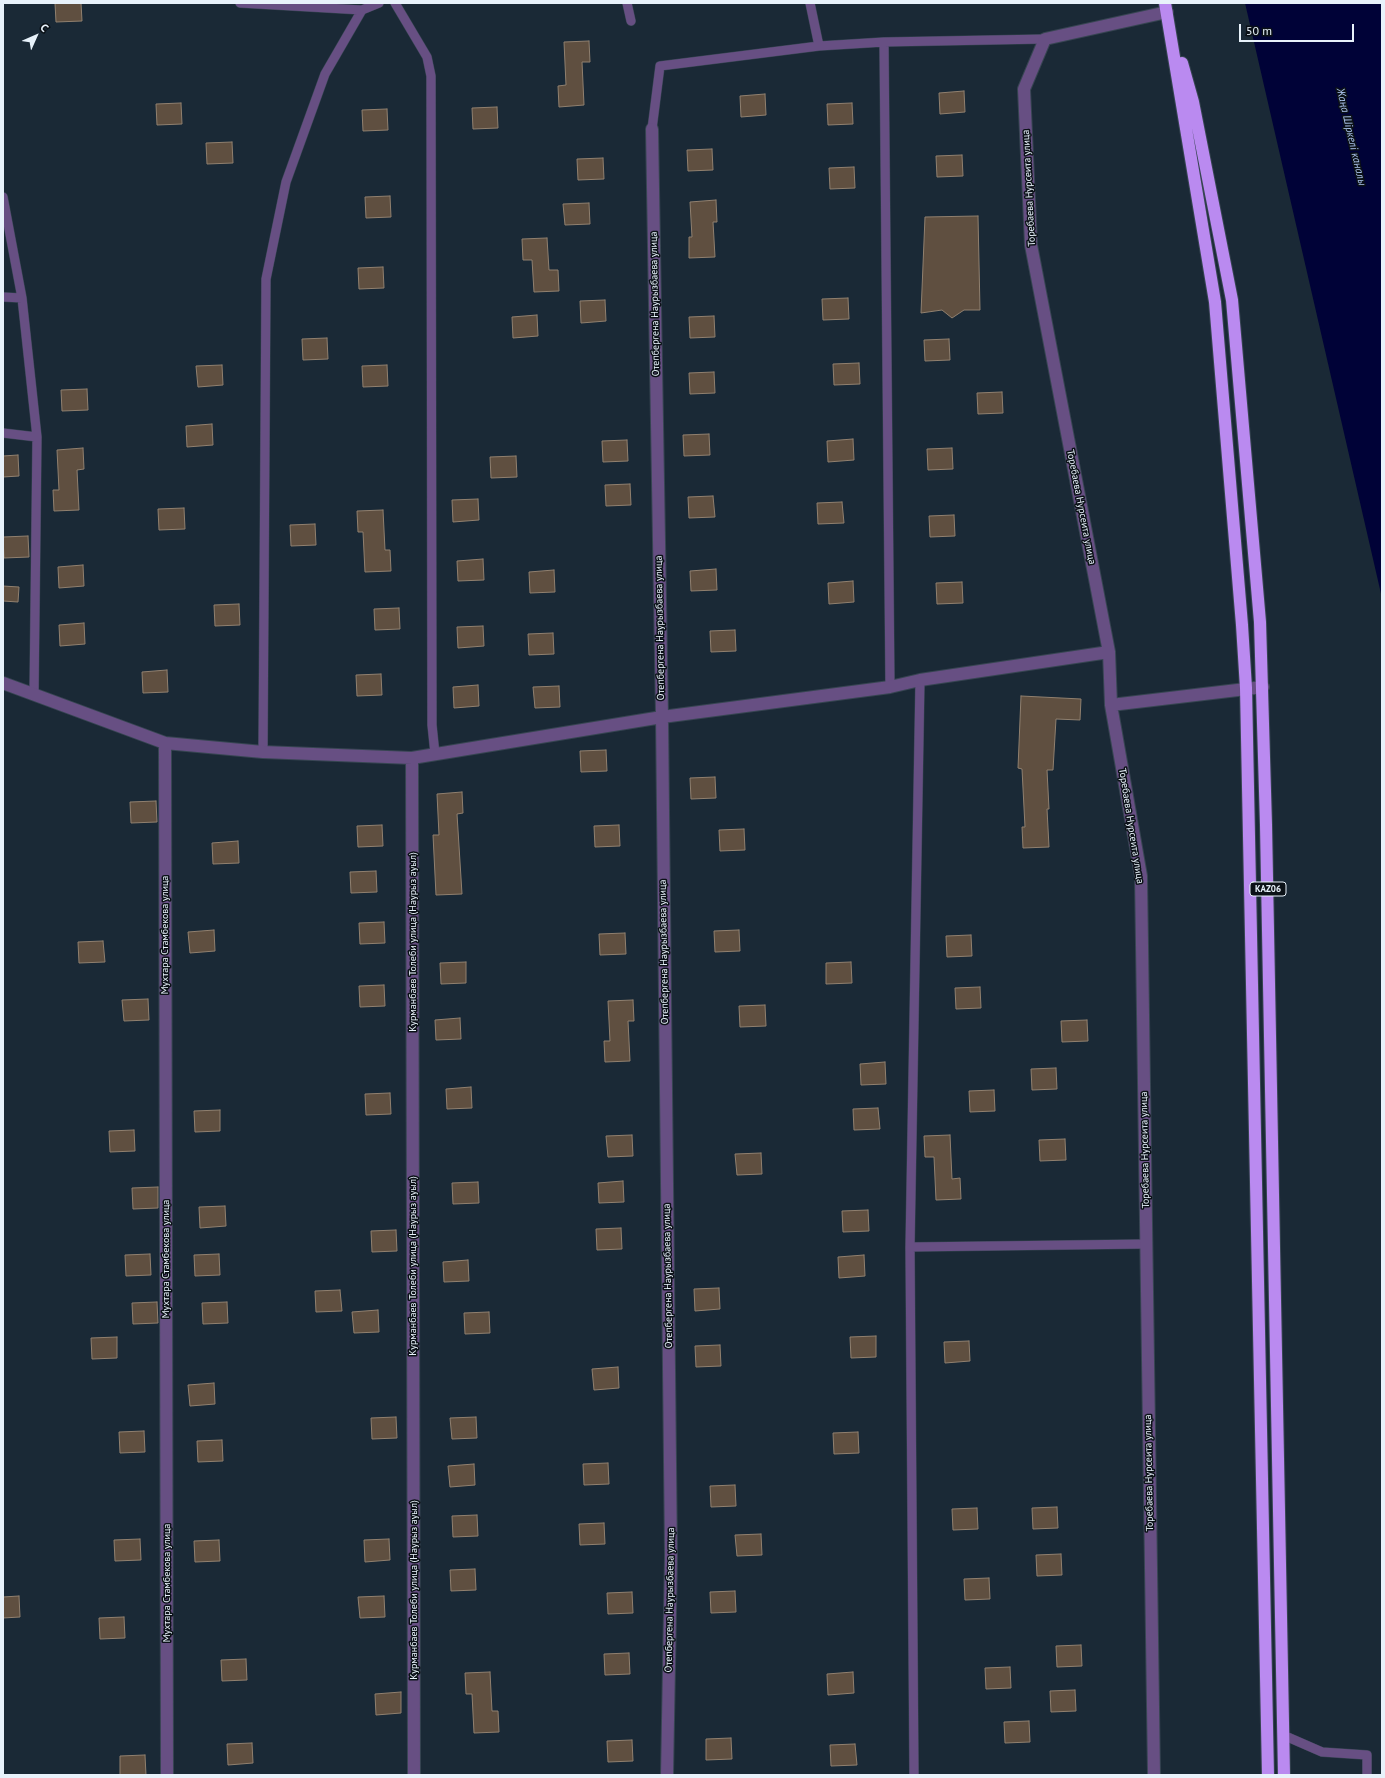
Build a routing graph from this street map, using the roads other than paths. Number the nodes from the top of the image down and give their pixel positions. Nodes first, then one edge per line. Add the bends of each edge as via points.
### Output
1 (240, 3) edge
2 (379, 3) edge
3 (395, 3) edge
4 (627, 3) edge
5 (810, 3) edge
6 (1166, 8) edge
7 (362, 10) junction
8 (631, 20) dead end
9 (1045, 39) junction
10 (884, 42) junction
11 (819, 46) junction
12 (652, 129) joint
13 (3, 197) edge
14 (3, 297) edge
15 (22, 298) junction
16 (3, 433) edge
17 (37, 436) junction
18 (1109, 652) junction
19 (920, 680) junction
20 (3, 683) edge
21 (890, 686) junction
22 (1246, 688) junction
23 (1263, 688) junction
24 (34, 695) junction
25 (1111, 704) junction
26 (662, 717) junction
27 (165, 743) junction
28 (263, 752) junction
29 (434, 754) junction
30 (412, 758) junction
31 (1146, 1244) junction
32 (910, 1246) junction
33 (1284, 1735) junction
34 (167, 1775) edge
35 (414, 1775) edge
36 (667, 1775) edge
37 (914, 1775) edge
38 (1154, 1775) edge
39 (1268, 1775) edge
40 (1284, 1775) edge
41 (1367, 1775) edge

1 - 7 lane
2 - 7 lane
3 - 29 lane via 427,56 431,76
4 - 8 lane
5 - 11 lane
6 - 9 street
6 - 22 highway, KАZ06 via 1215,302
6 - 23 highway, KАZ06 via 1193,102 1232,300
7 - 28 lane via 325,74 286,182 266,279
9 - 10 lane
9 - 18 street, Торебаева Нурсеита улица via 1024,89 1031,245
10 - 11 lane
10 - 21 lane
11 - 12 lane via 660,66
12 - 26 street, Отепбергена Наурызбаева улица
13 - 15 lane
14 - 15 lane
15 - 17 lane
16 - 17 lane
17 - 24 lane
18 - 19 street
18 - 25 street, Торебаева Нурсеита улица
19 - 21 street
19 - 32 lane
20 - 24 street
21 - 26 street
22 - 23 street
22 - 25 street
22 - 39 highway, KАZ06
23 - 33 highway, KАZ06
24 - 27 street
25 - 31 street, Торебаева Нурсеита улица via 1140,876
26 - 29 street
26 - 36 street, Отепбергена Наурызбаева улица via 671,1556
27 - 28 street
27 - 34 street, Мухтара Стамбекова улица
28 - 30 street
29 - 30 street
30 - 35 street, Курманбаев Толеби улица (Наурыз ауыл)
31 - 32 lane
31 - 38 street, Торебаева Нурсеита улица
32 - 37 lane
33 - 40 highway, KАZ06
33 - 41 lane via 1322,1752 1367,1755

